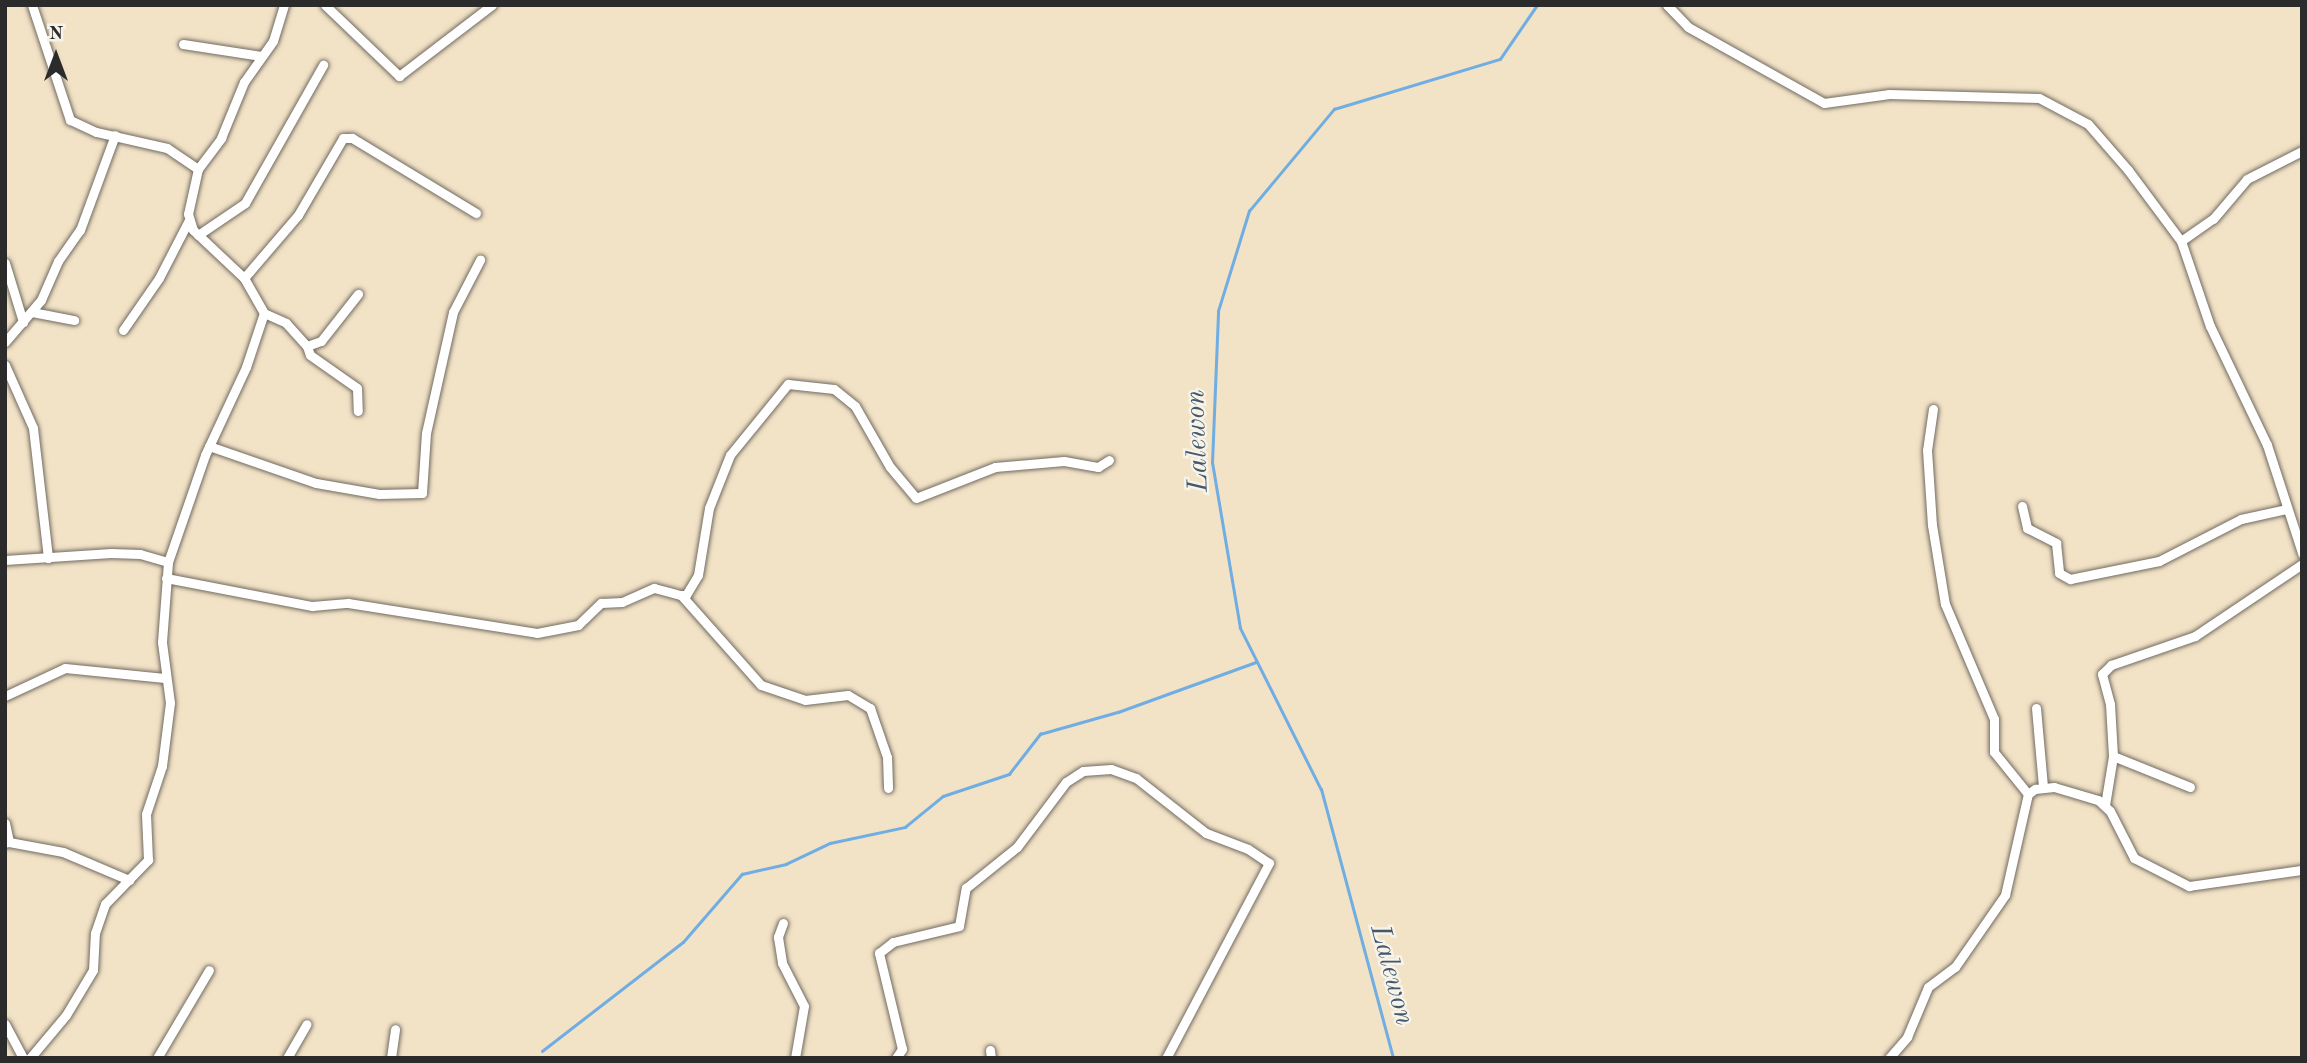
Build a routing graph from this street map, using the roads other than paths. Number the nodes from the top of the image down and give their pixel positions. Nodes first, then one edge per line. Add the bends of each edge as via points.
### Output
1 (32, 5) edge
2 (284, 5) edge
3 (324, 5) edge
4 (492, 5) edge
5 (1667, 5) edge
6 (183, 44) dead end
7 (261, 56) junction
8 (323, 65) dead end
9 (115, 135) junction
10 (2302, 151) edge
11 (198, 169) junction
12 (476, 213) dead end
13 (189, 220) junction
14 (198, 235) junction
15 (2181, 242) junction
16 (480, 260) dead end
17 (5, 263) edge
18 (244, 278) junction
19 (358, 295) dead end
20 (32, 312) junction
21 (264, 313) junction
22 (74, 320) dead end
23 (23, 321) junction
24 (123, 330) dead end
25 (5, 342) edge
26 (307, 346) junction
27 (5, 365) edge
28 (1933, 409) dead end
29 (358, 411) dead end
30 (209, 446) junction
31 (1109, 460) dead end
32 (2022, 506) dead end
33 (2286, 509) junction
34 (2302, 553) edge
35 (48, 558) junction
36 (5, 560) edge
37 (168, 562) junction
38 (2302, 564) edge
39 (166, 578) junction
40 (681, 595) junction
41 (165, 678) junction
42 (5, 696) edge
43 (2036, 708) dead end
44 (2113, 756) junction
45 (888, 788) dead end
46 (2043, 788) junction
47 (2190, 788) dead end
48 (2028, 794) junction
49 (2105, 805) junction
50 (5, 822) edge
51 (7, 843) edge
52 (2302, 870) edge
53 (130, 880) junction
54 (783, 923) dead end
55 (209, 970) dead end
56 (5, 1024) edge
57 (307, 1024) dead end
58 (395, 1029) dead end
59 (23, 1058) edge
60 (30, 1058) edge
61 (157, 1058) edge
62 (287, 1058) edge
63 (391, 1058) edge
64 (795, 1058) edge
65 (896, 1058) edge
66 (1166, 1058) edge
67 (1889, 1058) edge

1 - 9 street via 70,120
2 - 7 street via 273,41
3 - 4 street via 398,76
5 - 15 street via 1688,27 1824,103 1889,94 2015,96 2056,104 2105,140
6 - 7 street
7 - 11 street via 244,82 221,138
8 - 14 street via 245,203
9 - 11 street via 167,148
9 - 20 street via 80,230
10 - 15 street via 2247,179 2213,219
11 - 13 street
12 - 18 street via 352,138 343,138 298,215
13 - 14 street
13 - 24 street via 159,278
14 - 18 street
15 - 33 street via 2210,326 2267,445
16 - 30 street via 453,312 426,433 422,493 379,494 316,483
17 - 23 street
18 - 21 street
19 - 26 street via 321,341
20 - 22 street
20 - 23 street
21 - 26 street via 286,323
21 - 30 street via 246,367
23 - 25 street
26 - 29 street via 310,355 357,388
27 - 35 street via 33,428
28 - 48 street via 1927,450 1932,525 1945,604 1994,719 1994,752
30 - 37 street
31 - 40 street via 1098,467 1064,461 995,467 916,498 890,467 855,405 834,389 788,384 730,455 709,508 698,575 686,595
32 - 33 street via 2027,528 2056,543 2060,573 2070,579 2159,561 2241,519
33 - 34 street
35 - 36 street
35 - 37 street via 120,553
37 - 39 street
38 - 44 street via 2195,636 2104,670 2101,679 2110,704
39 - 40 street via 312,606 348,603 537,633 578,625 601,603 622,602 654,588
39 - 41 street
40 - 45 street via 761,685 805,700 848,695 870,708 887,757
41 - 42 street via 65,668
41 - 53 street via 170,703 162,766 146,814 149,853
43 - 46 street
44 - 47 street
44 - 49 street
46 - 48 street
46 - 49 street via 2088,796
48 - 67 street via 2005,895 1955,967 1928,987 1907,1037
49 - 52 street via 2134,858 2189,886
50 - 51 street
51 - 53 street via 74,855
53 - 60 street via 98,918 93,970 66,1015
54 - 64 street via 779,937 782,963 804,1006
55 - 61 street
56 - 59 street
57 - 62 street
58 - 63 street
65 - 66 street via 902,1049 879,953 893,943 959,926 966,888 1017,847 1066,782 1083,771 1111,769 1136,778 1206,833 1248,849 1269,863

